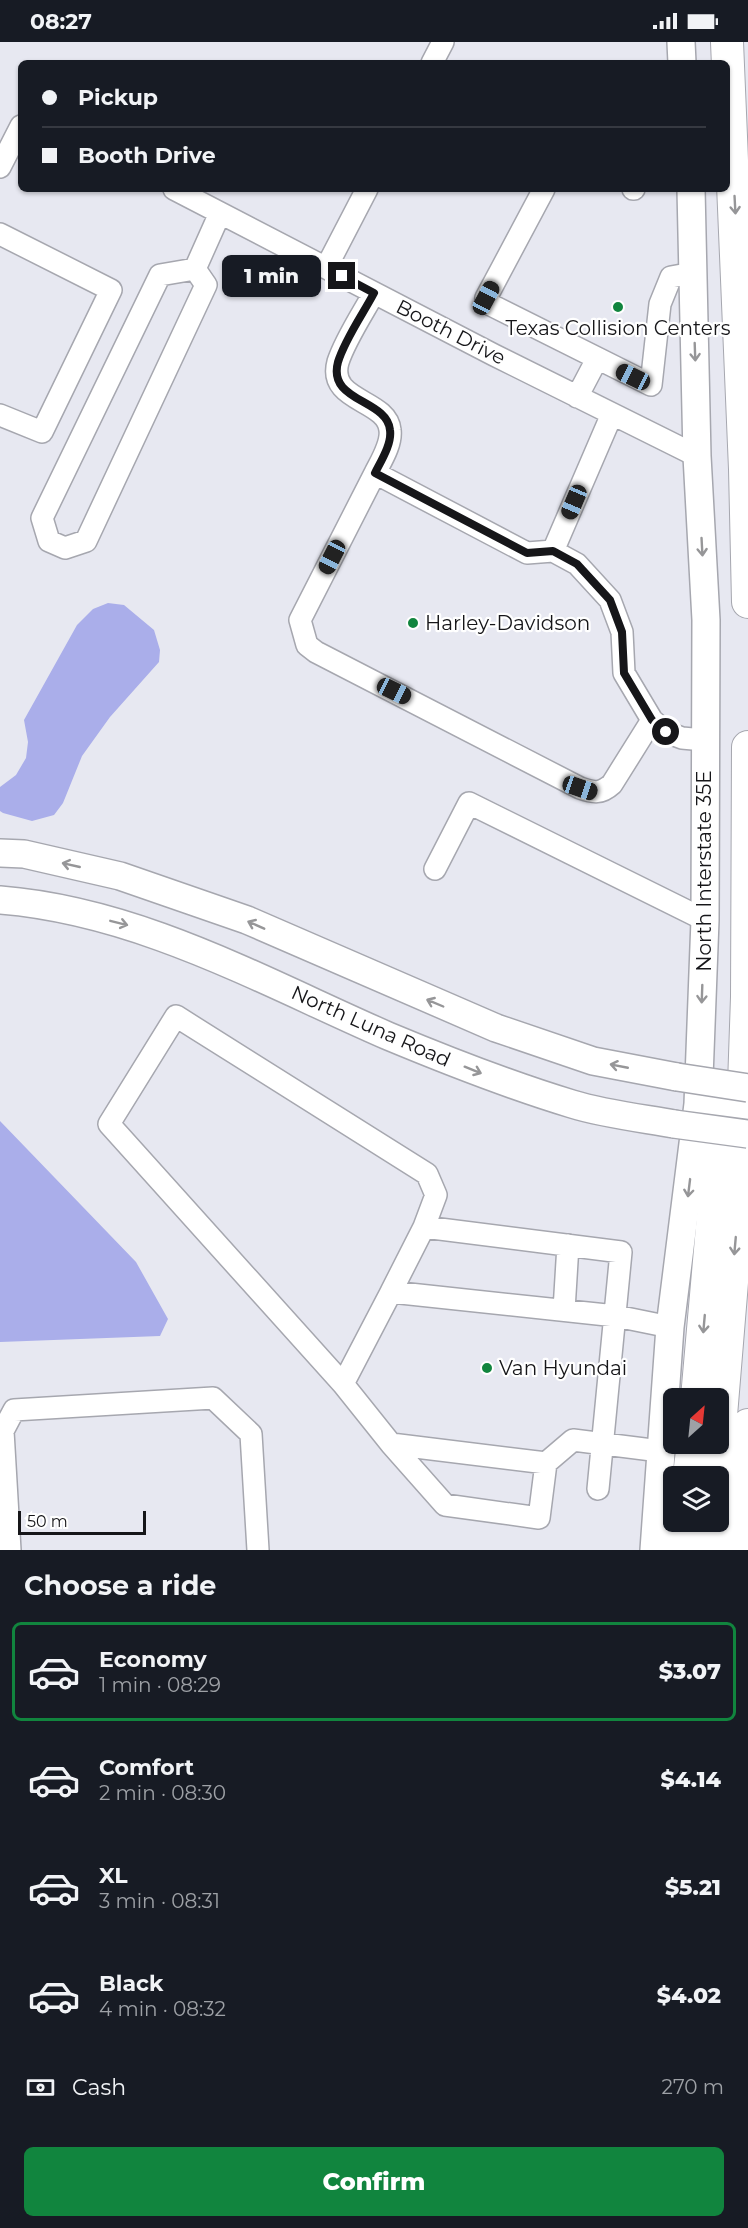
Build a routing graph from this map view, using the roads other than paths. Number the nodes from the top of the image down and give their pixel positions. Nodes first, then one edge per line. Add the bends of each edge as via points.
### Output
1 (443, 42) edge
2 (681, 42) edge
3 (727, 42) edge
4 (434, 60) edge
5 (682, 60) edge
6 (728, 60) edge
7 (730, 113) edge
8 (18, 132) edge
9 (0, 167) edge
10 (180, 192) edge
11 (365, 192) edge
12 (542, 192) edge
13 (691, 192) edge
14 (220, 213) junction
15 (0, 234) edge
16 (326, 268) junction
17 (195, 269) junction
18 (693, 273) junction
19 (374, 293) junction
20 (597, 359) junction
21 (577, 397) junction
22 (612, 414) junction
23 (0, 415) edge
24 (697, 456) junction
25 (375, 473) junction
26 (553, 551) junction
27 (748, 602) edge
28 (652, 720) junction
29 (704, 740) junction
30 (748, 747) edge
31 (0, 853) edge
32 (435, 869) dead end
33 (0, 900) edge
34 (705, 920) junction
35 (747, 997) edge
36 (748, 1088) edge
37 (748, 1134) edge
38 (424, 1227) junction
39 (568, 1245) junction
40 (391, 1292) junction
41 (564, 1310) junction
42 (616, 1316) junction
43 (670, 1327) junction
44 (343, 1384) junction
45 (698, 1388) edge
46 (748, 1425) edge
47 (391, 1444) junction
48 (604, 1444) junction
49 (660, 1451) junction
50 (546, 1463) junction
51 (717, 1466) edge
52 (598, 1489) dead end
53 (683, 1532) edge
54 (711, 1532) edge
55 (10, 1550) edge
56 (258, 1550) edge
57 (654, 1550) edge
58 (681, 1550) edge
59 (710, 1550) edge
60 (737, 1550) edge

1 - 4 street
2 - 5 main road
3 -> 6 highway
7 -> 27 highway
8 - 9 street
10 - 14 street, Booth Drive
11 - 16 street
12 - 20 street via 487,302
13 - 18 main road, North Interstate 35E
14 - 16 street, Booth Drive
14 - 17 street
15 - 23 street via 111,290 42,432
16 - 19 street, Booth Drive
17 - 17 street via 160,275 42,518 49,541 65,548 86,541 206,285
18 - 20 street via 671,277 660,304 651,386
18 -> 24 main road, North Interstate 35E
19 - 21 street, Booth Drive
19 - 25 street via 338,363 338,377 346,392 386,419 390,430 388,445
20 - 21 street
21 - 22 street, Booth Drive
22 - 24 street, Booth Drive
22 - 26 street
24 -> 29 main road, North Interstate 35E via 706,620
25 - 26 street via 527,553
25 - 28 street via 300,620 307,645 595,793 612,784
26 - 28 street via 577,564 610,600 622,632 624,673
28 - 29 street via 666,732
29 - 34 main road, North Interstate 35E
30 - 35 highway
36 -> 31 main road, bridge via 593,1061 496,1028 247,920 120,876 24,854
32 - 34 street via 469,802
33 -> 37 main road, North Luna Road, bridge via 40,903 131,926 246,970 495,1079 574,1105
34 -> 43 main road, North Interstate 35E via 698,1104
35 -> 45 highway via 726,1064
35 -> 51 highway via 741,1173
38 - 39 street
38 - 40 street
38 - 44 street via 436,1194 427,1174 176,1016 109,1124
39 - 41 street
39 - 42 street via 621,1252
40 - 41 street
40 - 44 street
41 - 42 street
42 - 43 street
42 - 48 street
43 - 49 main road, North Interstate 35E
44 - 47 street
46 - 60 highway
47 - 50 street
47 - 50 street via 445,1505 539,1518
48 - 49 street
48 - 50 street via 573,1440
48 - 52 street
49 - 57 main road, North Interstate 35E
53 - 58 highway
54 - 59 highway
55 - 56 street via 3,1431 14,1410 213,1398 251,1434

